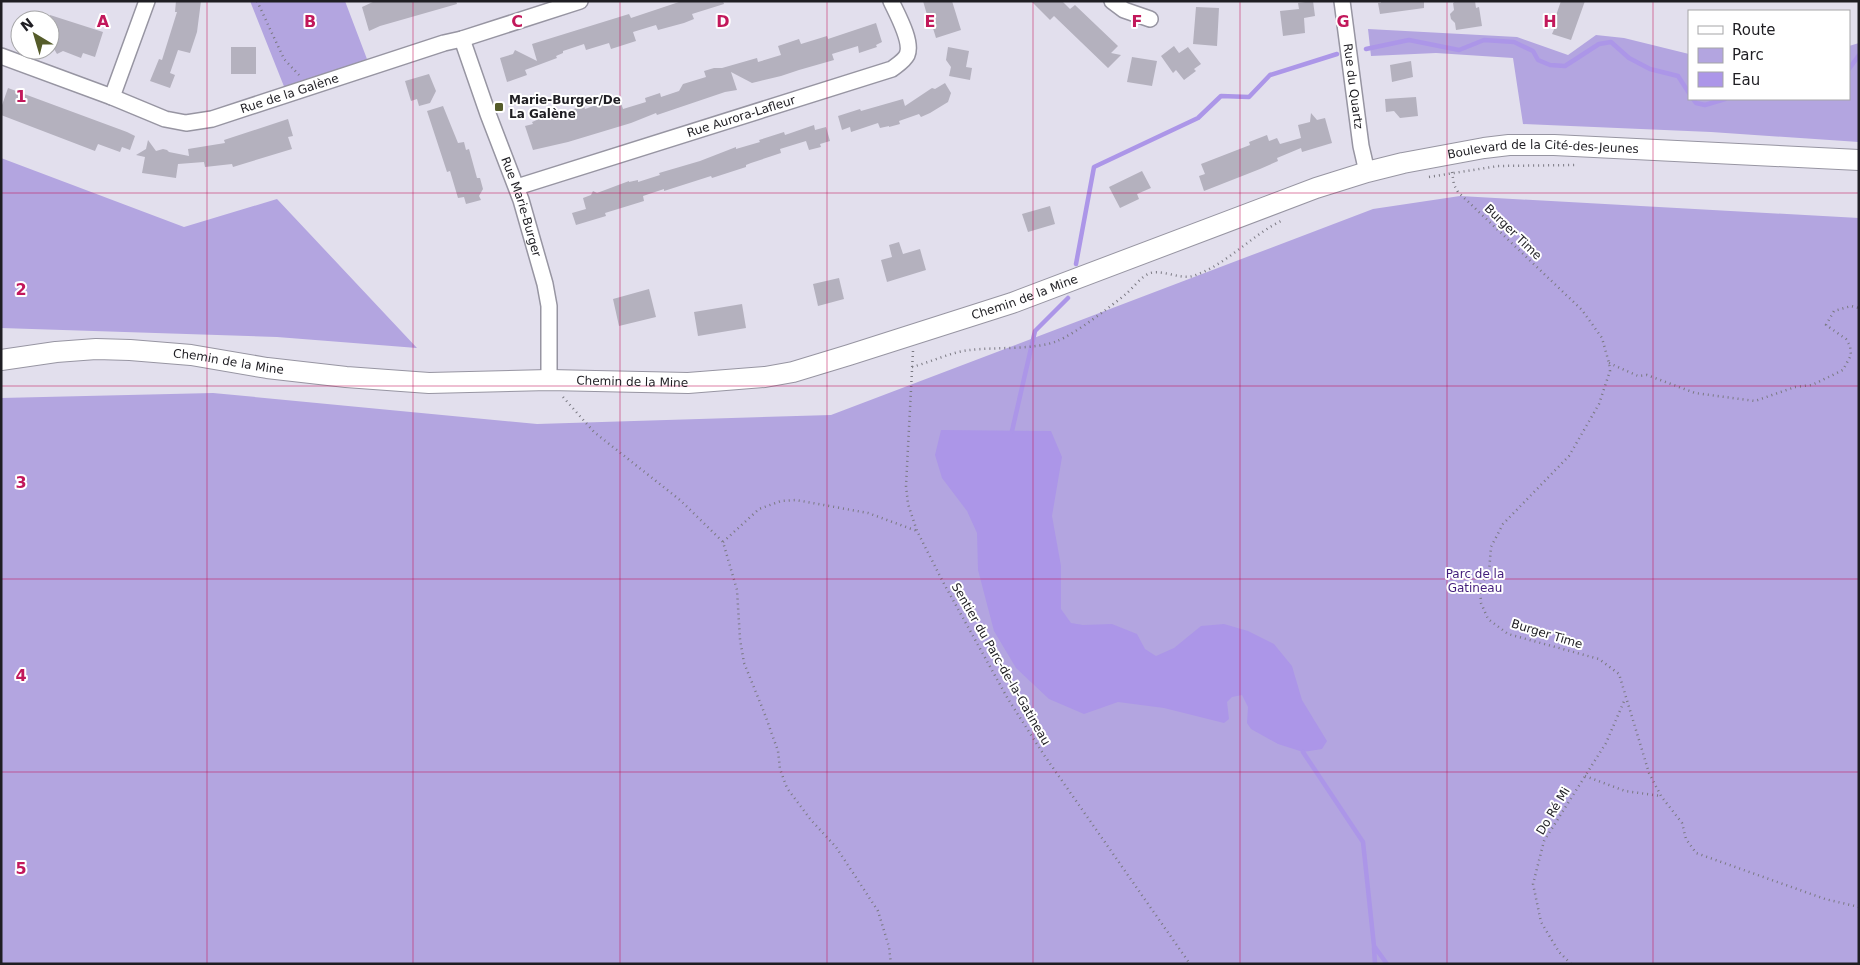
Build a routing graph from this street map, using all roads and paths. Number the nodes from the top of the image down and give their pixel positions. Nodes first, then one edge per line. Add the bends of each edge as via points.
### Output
1 (148, 1) edge
2 (257, 1) edge
3 (580, 1) edge
4 (891, 1) edge
5 (1112, 1) edge
6 (1342, 1) edge
7 (1150, 19) dead end
8 (462, 40) junction
9 (1, 56) edge
10 (310, 87) junction
11 (112, 96) junction
12 (1859, 160) edge
13 (1451, 164) junction
14 (1584, 165) dead end
15 (1367, 172) junction
16 (1425, 178) dead end
17 (517, 187) junction
18 (1238, 216) joint
19 (1288, 218) dead end
20 (1859, 308) edge
21 (914, 335) junction
22 (1, 360) edge
23 (1609, 363) junction
24 (912, 368) junction
25 (549, 380) junction
26 (917, 531) junction
27 (723, 542) junction
28 (1626, 697) junction
29 (1584, 776) junction
30 (1661, 796) junction
31 (1859, 908) edge
32 (891, 964) edge
33 (1190, 964) edge
34 (1571, 964) edge

1 - 11 street
2 - 10 path via 284,60
3 - 8 street, Rue de la Galène
4 - 17 street, Rue Aurora-Lafleur via 909,47 901,63 892,69
5 - 7 street via 1124,10
6 - 15 street, Rue du Quartz
8 - 10 street, Rue de la Galène
8 - 17 street, Rue Marie-Burger
9 - 11 street, Rue de la Galène
10 - 11 street, Rue de la Galène via 212,119 186,123 165,119
12 - 13 street, Boulevard de la Cité-des-Jeunes via 1509,145
13 - 14 path
13 - 15 street, Boulevard de la Cité-des-Jeunes via 1402,163
13 - 16 path
13 - 23 path, Burger Time via 1458,192 1582,310 1602,338
15 - 18 street, Boulevard de la Cité-des-Jeunes
17 - 25 street, Rue Marie-Burger via 549,306
18 - 21 street, Chemin de la Mine via 1078,279
19 - 24 path via 1270,226 1230,256 1199,273 1189,277 1149,274 1122,297 1057,341 968,350
20 - 23 path via 1850,306 1834,311 1826,325 1846,339 1850,346 1850,355 1843,370 1812,385 1795,387 1755,401 1695,393 1647,375 1638,376
21 - 24 path, Sentier du Parc-de-la-Gatineau
21 - 25 street, Chemin de la Mine via 792,372 765,377 688,383
22 - 25 street, Chemin de la Mine via 56,352 130,350 392,381 459,384
23 - 28 path, Burger Time via 1610,371 1600,404 1569,456 1503,524 1491,547 1489,572 1480,586 1481,603 1488,619 1508,634 1599,659 1619,674
24 - 26 path, Sentier du Parc-de-la-Gatineau via 906,486
25 - 27 path via 594,432 680,500
26 - 27 path via 868,513 796,500 781,501 759,509
26 - 33 path, Sentier du Parc-de-la-Gatineau via 1008,699
27 - 32 path via 737,590 744,663 778,751 787,788 836,847 878,911 888,940
28 - 29 path, Do Ré Mi via 1606,743
28 - 30 path, Burger Time via 1649,773
29 - 30 path via 1625,791
29 - 34 path, Do Ré Mi via 1544,841 1533,884 1541,922 1559,952
30 - 31 path, Burger Time via 1682,823 1686,840 1696,853

